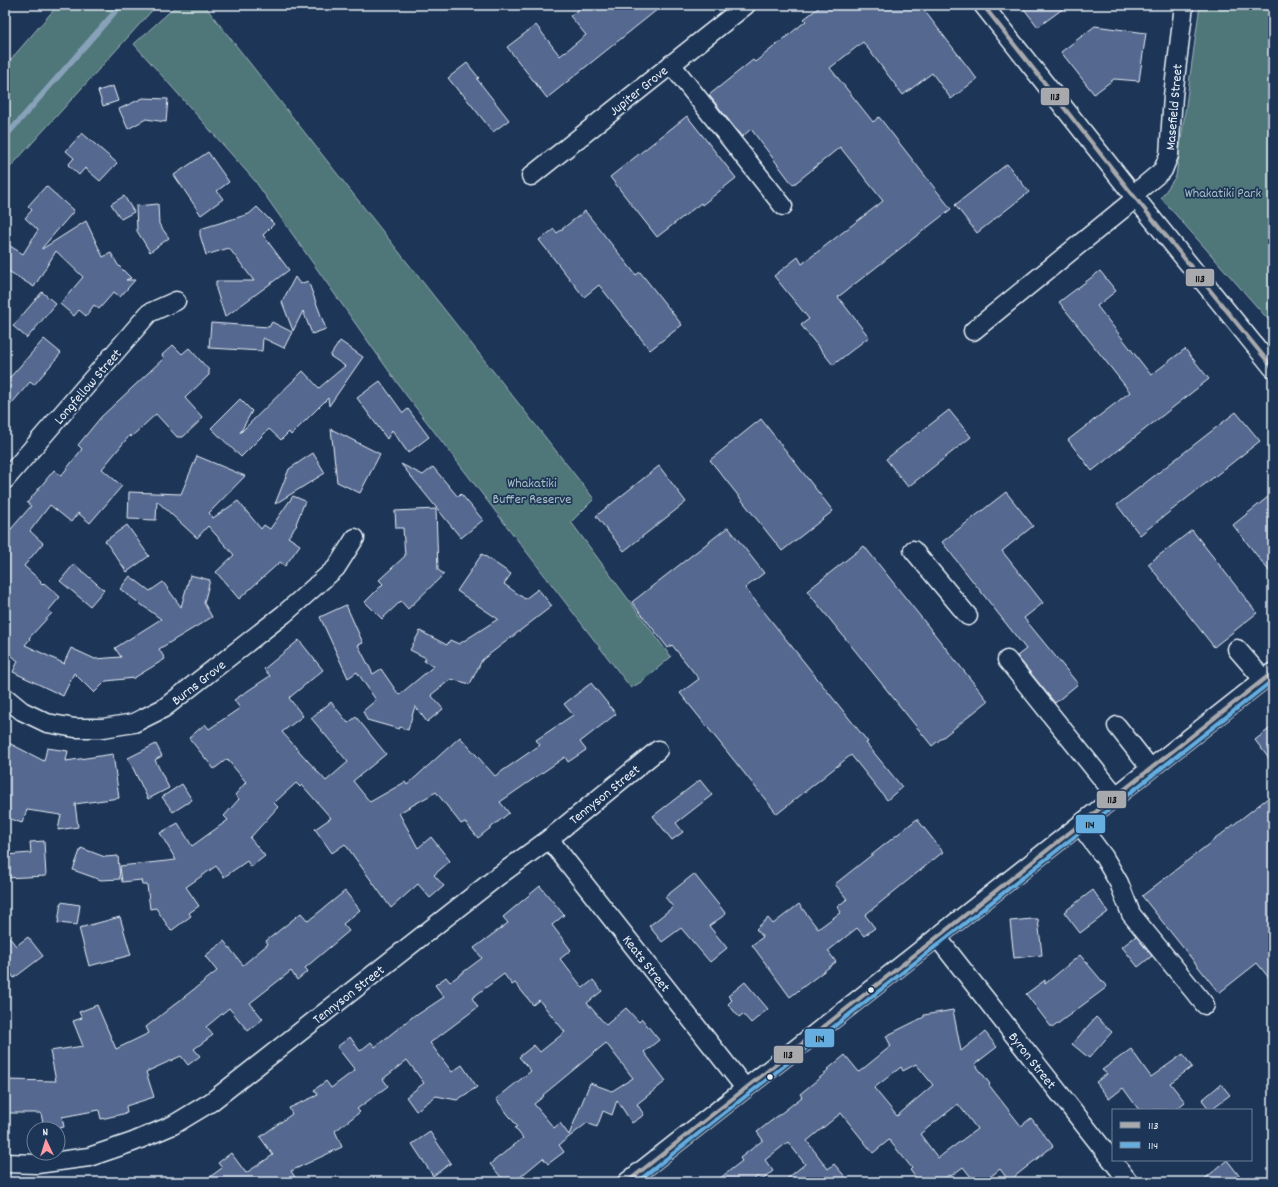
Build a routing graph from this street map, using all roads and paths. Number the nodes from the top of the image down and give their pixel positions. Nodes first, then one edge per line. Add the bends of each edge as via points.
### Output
1 (746, 5) edge
2 (983, 5) edge
3 (1184, 5) edge
4 (670, 64) junction
5 (531, 176) dead end
6 (1135, 196) junction
7 (783, 206) dead end
8 (176, 301) dead end
9 (973, 331) dead end
10 (1273, 368) edge
11 (5, 480) edge
12 (355, 538) dead end
13 (913, 550) dead end
14 (968, 616) dead end
15 (1237, 649) dead end
16 (1007, 660) dead end
17 (1268, 676) edge
18 (5, 697) edge
19 (1117, 726) dead end
20 (658, 750) dead end
21 (1150, 768) junction
22 (1116, 796) junction
23 (1080, 825) junction
24 (549, 839) junction
25 (937, 937) junction
26 (1205, 1005) dead end
27 (745, 1088) junction
28 (1112, 1160) edge
29 (1113, 1161) edge
30 (5, 1163) edge
31 (627, 1182) edge
32 (1129, 1182) edge

1 - 4 street, Jupiter Grove
2 - 6 street
3 - 6 street, Masefield Street via 1169,155 1163,170
4 - 5 street, Jupiter Grove
4 - 7 street
6 - 9 street, Masefield Street
6 - 10 street
8 - 11 street, Longfellow Street via 150,313
12 - 18 street, Burns Grove via 336,568 284,614 164,708 134,723 103,728 75,728 47,723 22,711
13 - 14 street
15 - 17 street
16 - 22 street
17 - 21 street
19 - 21 street
20 - 24 street, Tennyson Street
21 - 22 street
22 - 23 street
23 - 25 street
23 - 26 street via 1104,857 1119,883 1131,914
24 - 27 street, Keats Street
24 - 30 street, Tennyson Street via 211,1102 173,1125 89,1157 36,1164
25 - 27 street
25 - 28 street, Byron Street
27 - 31 street
29 - 32 street, Byron Street

